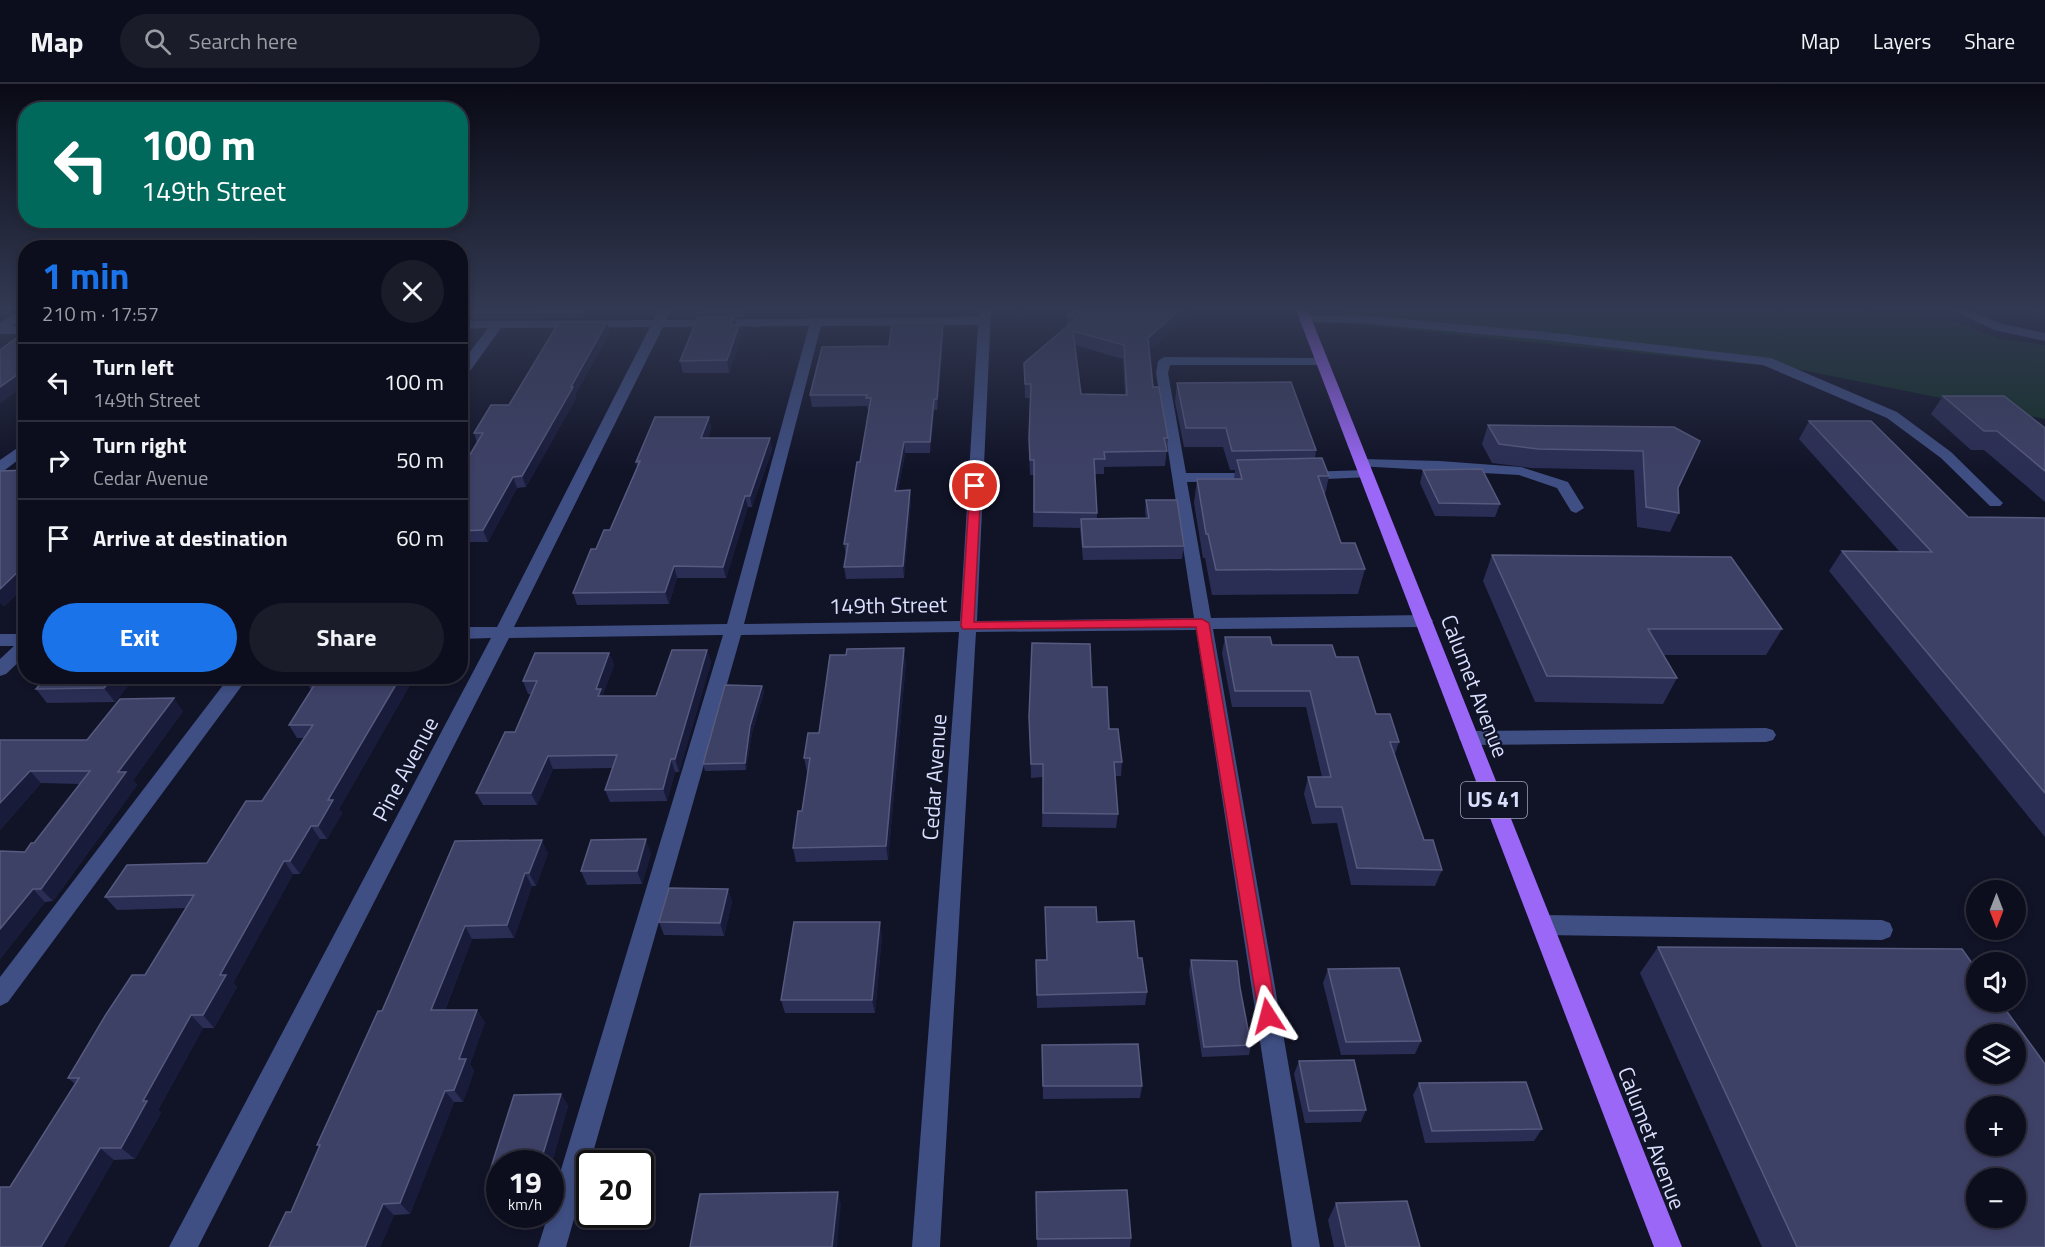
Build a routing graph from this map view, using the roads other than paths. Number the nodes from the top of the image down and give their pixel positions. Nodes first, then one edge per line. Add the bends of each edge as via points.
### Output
1 (638, 364) edge
2 (805, 364) edge
3 (982, 364) edge
4 (1163, 364) edge
5 (1323, 364) edge
6 (1774, 364) edge
7 (18, 452) edge
8 (0, 467) edge
9 (1364, 469) junction
10 (1179, 478) junction
11 (1995, 503) dead end
12 (1576, 508) dead end
13 (1424, 621) junction
14 (1202, 623) junction
15 (968, 626) junction
16 (734, 629) junction
17 (503, 632) junction
18 (468, 633) edge
19 (0, 640) edge
20 (18, 641) edge
21 (18, 651) edge
22 (0, 670) edge
23 (234, 684) edge
24 (1766, 735) dead end
25 (1469, 738) junction
26 (1543, 925) junction
27 (1882, 930) dead end
28 (0, 995) edge
29 (183, 1247) edge
30 (552, 1247) edge
31 (926, 1247) edge
32 (1306, 1247) edge
33 (1668, 1247) edge

1 - 17 street, Pine Avenue
2 - 16 street
3 - 15 street, Cedar Avenue
4 - 10 street
5 - 9 main road, Calumet Avenue / US 41
6 - 11 street via 1892,415 1946,455
7 - 8 street
9 - 10 street
9 - 12 street via 1440,465 1521,471 1563,485
9 - 13 main road, Calumet Avenue / US 41
10 - 14 street
13 - 14 street, 149th Street
13 - 25 main road, Calumet Avenue / US 41
14 - 15 street, 149th Street
14 - 32 street
15 - 16 street, 149th Street
15 - 31 street, Cedar Avenue
16 - 17 street, 149th Street
16 - 30 street
17 - 18 street, 149th Street
17 - 29 street, Pine Avenue
19 - 20 street
21 - 22 street
23 - 28 street
24 - 25 street
25 - 26 main road, Calumet Avenue / US 41
26 - 27 street
26 - 33 main road, Calumet Avenue / US 41

